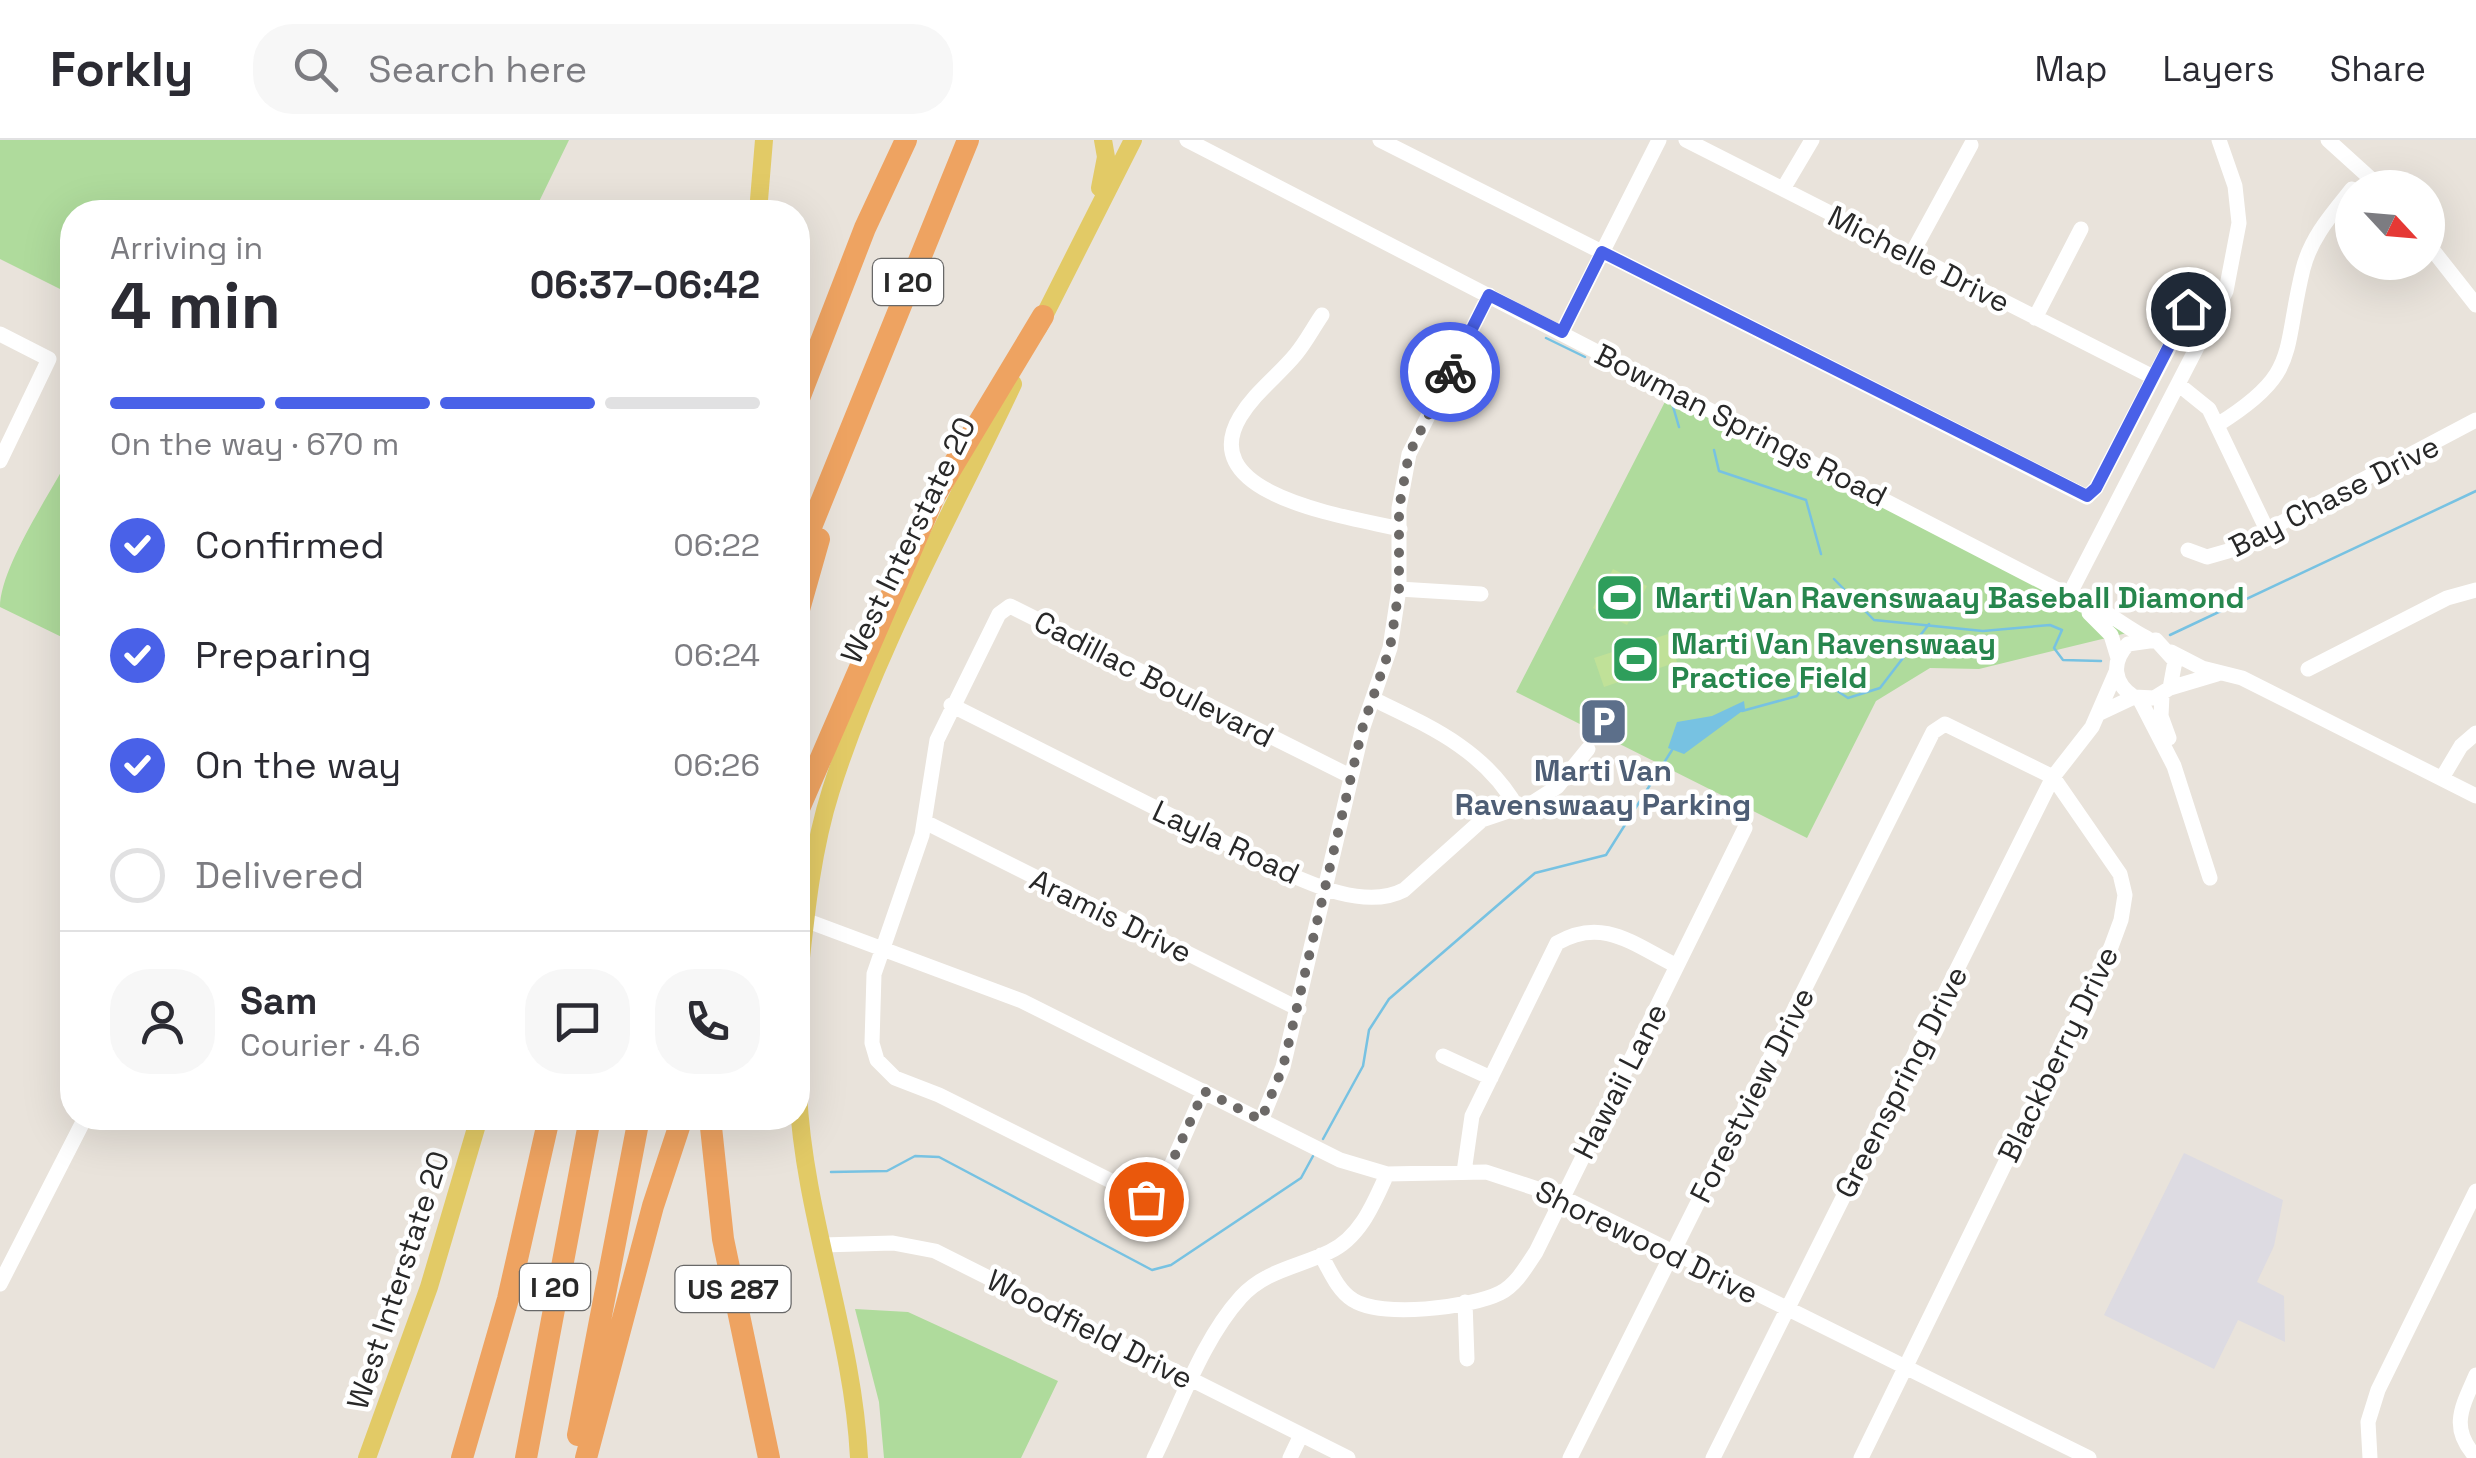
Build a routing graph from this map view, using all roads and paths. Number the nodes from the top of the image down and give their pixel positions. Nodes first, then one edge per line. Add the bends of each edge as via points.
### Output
1 (764, 140) edge
2 (890, 140) edge
3 (906, 140) edge
4 (968, 140) edge
5 (1103, 140) edge
6 (1132, 140) edge
7 (1186, 140) edge
8 (1380, 140) edge
9 (1659, 140) edge
10 (1686, 140) edge
11 (1812, 140) edge
12 (2219, 140) edge
13 (2328, 140) edge
14 (1971, 145) dead end
15 (2363, 170) edge
16 (1784, 190) junction
17 (759, 200) edge
18 (2335, 211) edge
19 (1091, 217) junction
20 (866, 228) junction
21 (2081, 229) dead end
22 (1602, 252) junction
23 (1911, 255) junction
24 (2445, 265) edge
25 (2226, 291) junction
26 (1489, 295) junction
27 (2476, 304) edge
28 (1322, 315) dead end
29 (1043, 316) junction
30 (2036, 318) junction
31 (1562, 332) junction
32 (0, 334) edge
33 (810, 370) edge
34 (2154, 376) junction
35 (2178, 384) junction
36 (857, 410) junction
37 (2476, 420) edge
38 (2217, 426) junction
39 (0, 460) edge
40 (810, 529) edge
41 (1400, 530) junction
42 (2267, 530) junction
43 (2188, 550) dead end
44 (810, 571) edge
45 (1399, 589) junction
46 (2476, 590) edge
47 (1481, 594) dead end
48 (2075, 598) junction
49 (2147, 638) junction
50 (2172, 652) junction
51 (2117, 665) junction
52 (2308, 669) dead end
53 (2222, 673) junction
54 (2166, 691) junction
55 (2136, 697) junction
56 (1373, 699) junction
57 (952, 705) junction
58 (2100, 713) junction
59 (1933, 732) joint
60 (2476, 732) edge
61 (1588, 749) dead end
62 (2174, 766) junction
63 (1350, 776) junction
64 (2053, 777) junction
65 (2442, 778) junction
66 (810, 783) edge
67 (2476, 796) edge
68 (1518, 809) junction
69 (925, 822) junction
70 (1744, 828) dead end
71 (2210, 878) dead end
72 (1326, 887) junction
73 (810, 891) edge
74 (810, 922) edge
75 (882, 946) junction
76 (1678, 966) junction
77 (1298, 1009) junction
78 (1443, 1056) dead end
79 (1491, 1078) junction
80 (1204, 1091) junction
81 (1261, 1120) junction
82 (79, 1130) edge
83 (475, 1130) edge
84 (547, 1130) edge
85 (588, 1130) edge
86 (637, 1130) edge
87 (678, 1130) edge
88 (711, 1130) edge
89 (802, 1130) edge
90 (1464, 1172) junction
91 (1387, 1174) junction
92 (2476, 1190) edge
93 (1562, 1197) junction
94 (822, 1246) junction
95 (1673, 1252) junction
96 (1322, 1256) junction
97 (0, 1284) edge
98 (1464, 1302) junction
99 (1788, 1310) junction
100 (1467, 1359) dead end
101 (1906, 1369) junction
102 (2476, 1375) edge
103 (1192, 1381) junction
104 (1300, 1436) junction
105 (2476, 1457) edge
106 (367, 1458) edge
107 (462, 1458) edge
108 (526, 1458) edge
109 (577, 1458) edge
110 (586, 1458) edge
111 (769, 1458) edge
112 (859, 1458) edge
113 (1154, 1458) edge
114 (1290, 1458) edge
115 (1348, 1458) edge
116 (1570, 1458) edge
117 (1713, 1458) edge
118 (1862, 1458) edge
119 (2089, 1458) edge
120 (2370, 1458) edge

1 - 17 main road
2 - 20 highway
3 - 20 highway, I 20
4 - 36 highway, I 20
5 - 19 main road via 1104,176
6 - 19 main road, West Interstate 20
7 - 26 street, Bowman Springs Road
8 - 22 street
9 - 22 street
10 - 16 street, Michelle Drive
11 - 16 street
12 - 25 street via 2236,186 2239,223
13 - 15 street
14 - 23 street
16 - 23 street, Michelle Drive
18 - 38 street via 2308,255 2281,370 2256,400
19 - 29 main road, West Interstate 20
20 - 33 highway, I 20
21 - 30 street
22 - 31 street
22 - 34 street via 2087,496
23 - 30 street, Michelle Drive
24 - 27 street
25 - 34 street via 2203,290 2195,298
25 - 35 street
26 - 31 street, Bowman Springs Road
26 - 41 street via 1409,454
28 - 41 street via 1238,421 1230,444 1234,466 1266,491
29 - 66 highway via 934,497
29 - 73 main road, West Interstate 20 via 861,706 831,791
30 - 34 street, Michelle Drive
31 - 48 street, Bowman Springs Road
32 - 39 street via 49,359
35 - 38 street via 2209,409
35 - 48 street
36 - 40 highway, I 20
36 - 44 highway
37 - 42 street, Bay Chase Drive
38 - 42 street
41 - 45 street
42 - 43 street, Bay Chase Drive via 2215,556
45 - 47 street
45 - 56 street
46 - 52 street via 2447,598
48 - 49 street, Bowman Springs Road
48 - 51 street, Bowman Springs Road via 2111,635
49 - 50 street
49 - 51 street via 2128,644
50 - 53 street
50 - 54 street via 2176,670
51 - 55 street via 2119,682
51 - 58 street, Greenspring Drive
53 - 54 street
53 - 65 street
54 - 55 street
54 - 62 street via 2161,716
55 - 58 street, Greenspring Drive
55 - 62 street
56 - 63 street
56 - 68 street via 1471,750
57 - 63 street, Cadillac Boulevard via 998,614 1010,606
57 - 69 street, Cadillac Boulevard via 937,740
57 - 72 street, Layla Road via 1268,865
58 - 64 street, Greenspring Drive
59 - 64 street, Blackberry Drive via 1944,724
59 - 95 street, Forestview Drive
60 - 65 street
61 - 68 street, Layla Road via 1557,787
62 - 71 street
63 - 72 street
64 - 99 street, Greenspring Drive
64 - 101 street, Blackberry Drive via 2120,874 2122,920
65 - 67 street
68 - 72 street, Layla Road via 1482,820 1391,897
69 - 75 street, Cadillac Boulevard
69 - 77 street, Aramis Drive
70 - 76 street, Hawaii Lane
72 - 77 street
74 - 75 street, Shorewood Drive
75 - 80 street, Shorewood Drive via 1022,1001
75 - 80 street, Cadillac Boulevard via 874,974 874,1052 895,1078 1146,1199 1162,1184
76 - 79 street via 1596,929 1566,938 1549,955
76 - 93 street, Hawaii Lane
77 - 81 street
78 - 79 street
79 - 90 street via 1472,1116
80 - 81 street, Shorewood Drive
81 - 91 street, Shorewood Drive via 1340,1160
82 - 97 street
83 - 106 main road, West Interstate 20
84 - 107 highway
85 - 108 highway, I 20
86 - 109 highway, I 20
87 - 110 highway
88 - 111 highway, US 287 via 723,1239
89 - 94 main road
90 - 91 street, Shorewood Drive
90 - 93 street, Shorewood Drive via 1522,1181
91 - 96 street via 1353,1234
92 - 120 street via 2378,1390 2368,1422
93 - 95 street, Shorewood Drive
93 - 98 street, Hawaii Lane via 1519,1277 1503,1292
94 - 103 street, Woodfield Drive via 893,1243 935,1252
94 - 112 main road via 846,1352
95 - 99 street, Shorewood Drive
95 - 116 street, Forestview Drive
96 - 98 street, Hawaii Lane via 1342,1292 1358,1304 1394,1310
96 - 103 street via 1273,1272 1242,1296
98 - 100 street
99 - 101 street, Shorewood Drive
99 - 117 street, Greenspring Drive
101 - 118 street, Blackberry Drive
101 - 119 street, Shorewood Drive
102 - 105 street via 2458,1424
103 - 104 street, Woodfield Drive
103 - 113 street
104 - 114 street
104 - 115 street, Woodfield Drive

